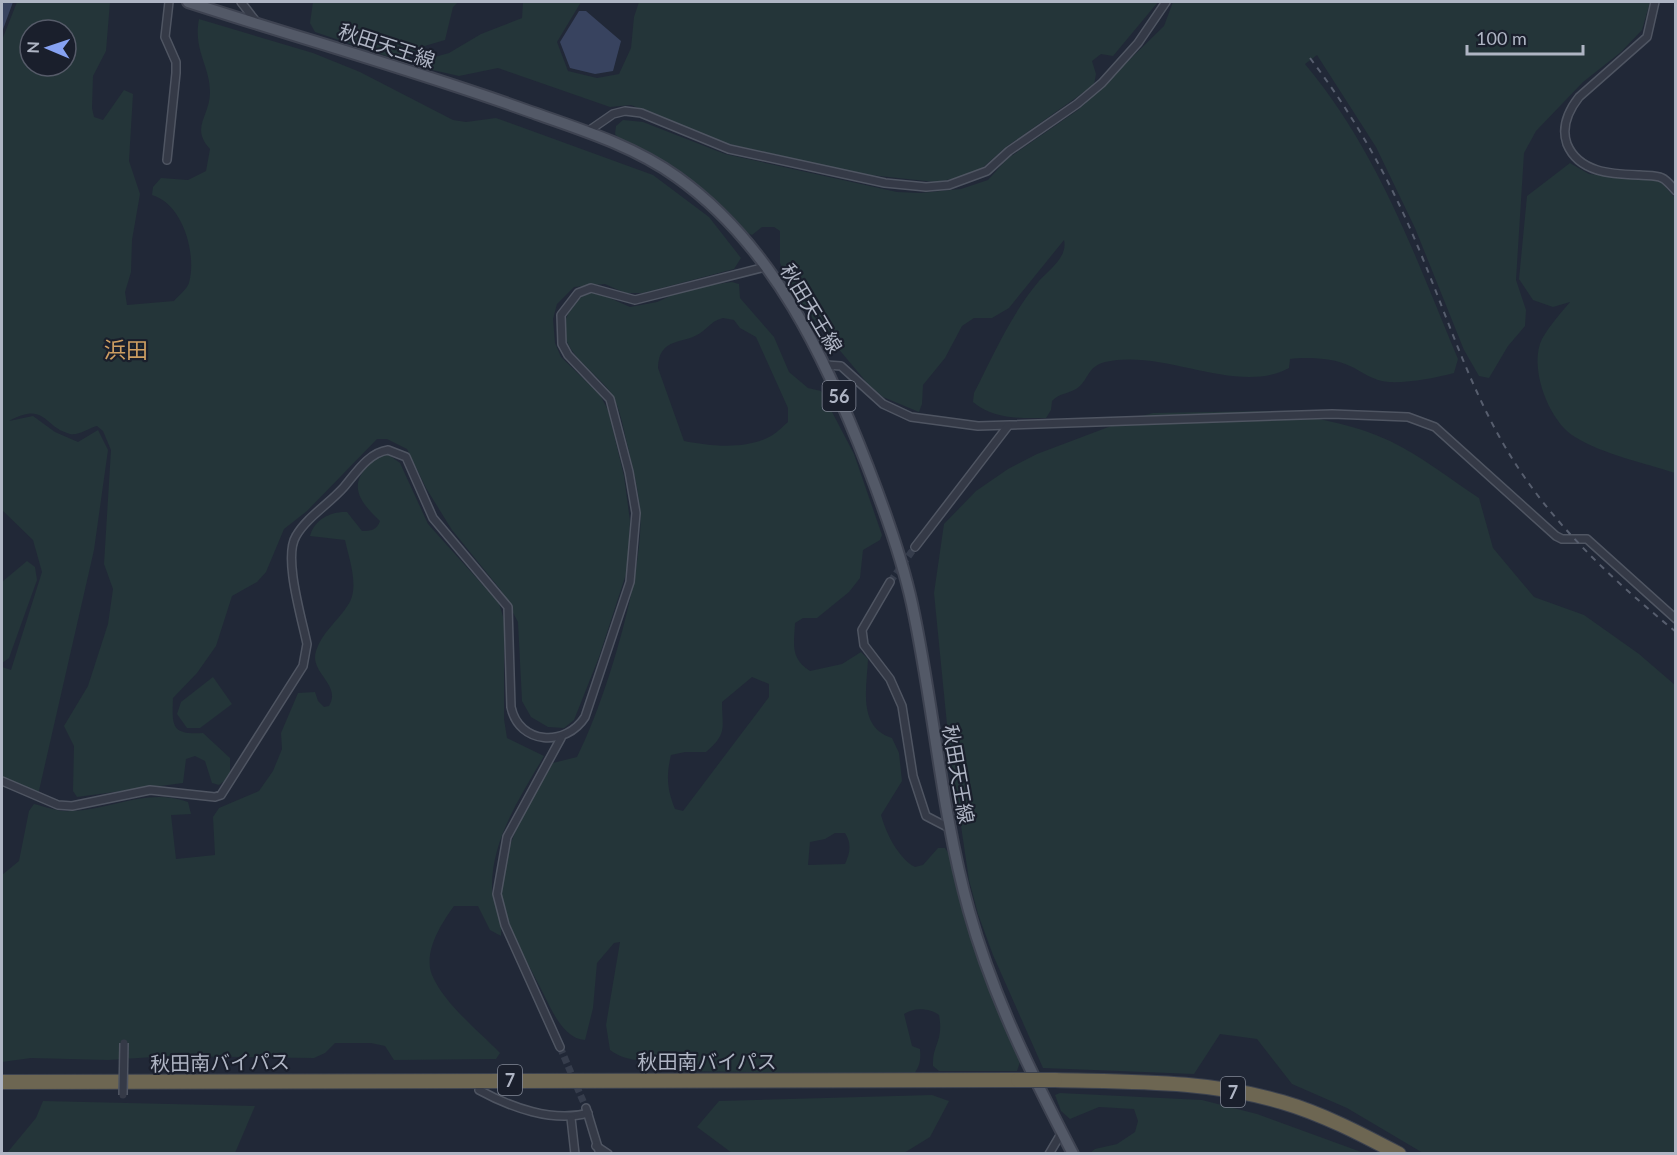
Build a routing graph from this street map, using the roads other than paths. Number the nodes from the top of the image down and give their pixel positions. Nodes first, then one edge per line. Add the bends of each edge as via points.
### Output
1 (169, 2) edge
2 (188, 2) edge
3 (241, 2) edge
4 (1166, 2) edge
5 (1655, 2) edge
6 (259, 25) junction
7 (587, 132) junction
8 (167, 160) dead end
9 (1676, 191) edge
10 (765, 267) junction
11 (826, 365) junction
12 (1008, 426) junction
13 (915, 547) tunnel mouth
14 (890, 582) tunnel mouth
15 (1676, 619) edge
16 (561, 738) junction
17 (2, 781) edge
18 (951, 830) junction
19 (124, 1043) dead end
20 (560, 1047) tunnel mouth
21 (2, 1082) edge
22 (478, 1090) dead end
23 (123, 1095) dead end
24 (571, 1118) junction
25 (1062, 1132) junction
26 (598, 1150) edge
27 (575, 1154) edge
28 (608, 1154) edge
29 (1049, 1154) edge
30 (1073, 1154) edge
31 (1399, 1154) edge

1 - 8 street via 165,37 176,62 176,73
2 - 6 main road, 秋田天王線 / 56
3 - 6 street
4 - 7 street via 1138,43 1077,104 987,171 949,185 885,183 729,149 641,113 613,114
5 - 9 street via 1647,37 1579,97 1570,108 1564,132 1568,146 1591,168 1663,178
6 - 7 main road, 秋田天王線 / 56
7 - 10 main road, 秋田天王線 / 56 via 677,177 727,222
10 - 11 main road, 秋田天王線 / 56 via 797,312
10 - 16 street via 635,300 591,288 578,293 561,315 562,344 610,399 636,513 634,556 626,597 585,717
11 - 12 street via 841,366 883,404 911,417
11 - 18 main road, 秋田天王線 / 56 via 881,502 912,602
12 - 13 street
12 - 15 street via 1088,420 1332,414 1408,417 1435,427 1556,536 1587,539
14 - 18 street via 862,630 864,645 890,679 902,706 913,776 926,816
16 - 17 street via 532,735 516,721 511,707 508,607 433,518 406,457 388,450 371,456 293,541 291,560 307,657 221,795 150,790 72,806 58,805
16 - 20 street via 507,837 497,894 505,925
18 - 25 main road, 秋田天王線 / 56 via 970,914 1013,1035
19 - 23 street, bridge
21 - 31 highway, 秋田南バイパス / 7, bridge via 1174,1083 1271,1100 1327,1118
22 - 24 street via 539,1113
24 - 26 street via 587,1110
24 - 27 street
25 - 29 street
25 - 30 main road, 秋田天王線 / 56
26 - 28 street

